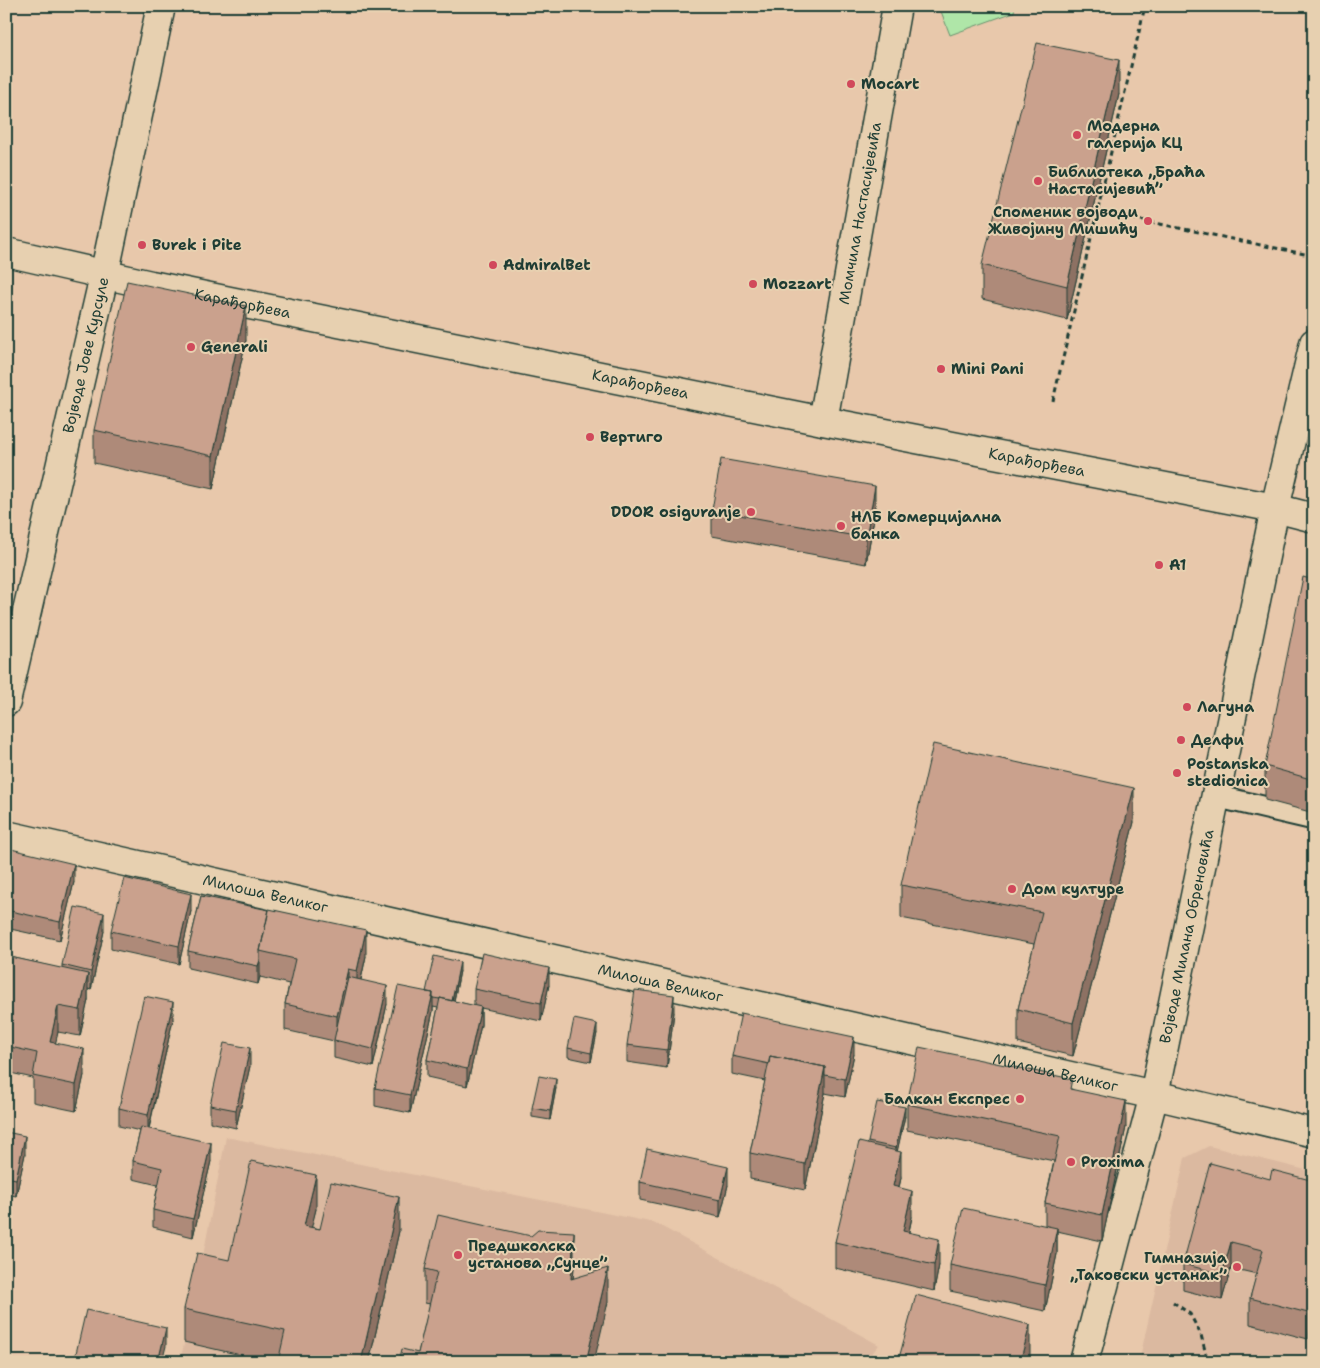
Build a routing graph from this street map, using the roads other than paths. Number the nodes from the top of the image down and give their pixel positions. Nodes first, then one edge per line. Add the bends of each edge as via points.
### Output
1 (161, 6) edge
2 (897, 6) edge
3 (6, 252) edge
4 (104, 276) junction
5 (1314, 343) edge
6 (823, 421) junction
7 (1275, 508) junction
8 (1314, 518) edge
9 (6, 702) edge
10 (1216, 796) junction
11 (1314, 820) edge
12 (6, 835) edge
13 (1154, 1095) junction
14 (1314, 1133) edge
15 (1084, 1362) edge

1 - 4 street, Војводе Јове Курсуле
2 - 6 street, Момчила Настасијевића
3 - 4 street, Карађорђева
4 - 6 street, Карађорђева
4 - 9 street, Војводе Јове Курсуле
5 - 7 street, Војводе Милана Обреновића
6 - 7 street, Карађорђева
7 - 8 street, Карађорђева
7 - 10 street, Војводе Милана Обреновића
10 - 11 lane
10 - 13 street, Војводе Милана Обреновића
12 - 13 street, Милоша Великог
13 - 14 street, Милоша Великог
13 - 15 street, Војводе Милана Обреновића

